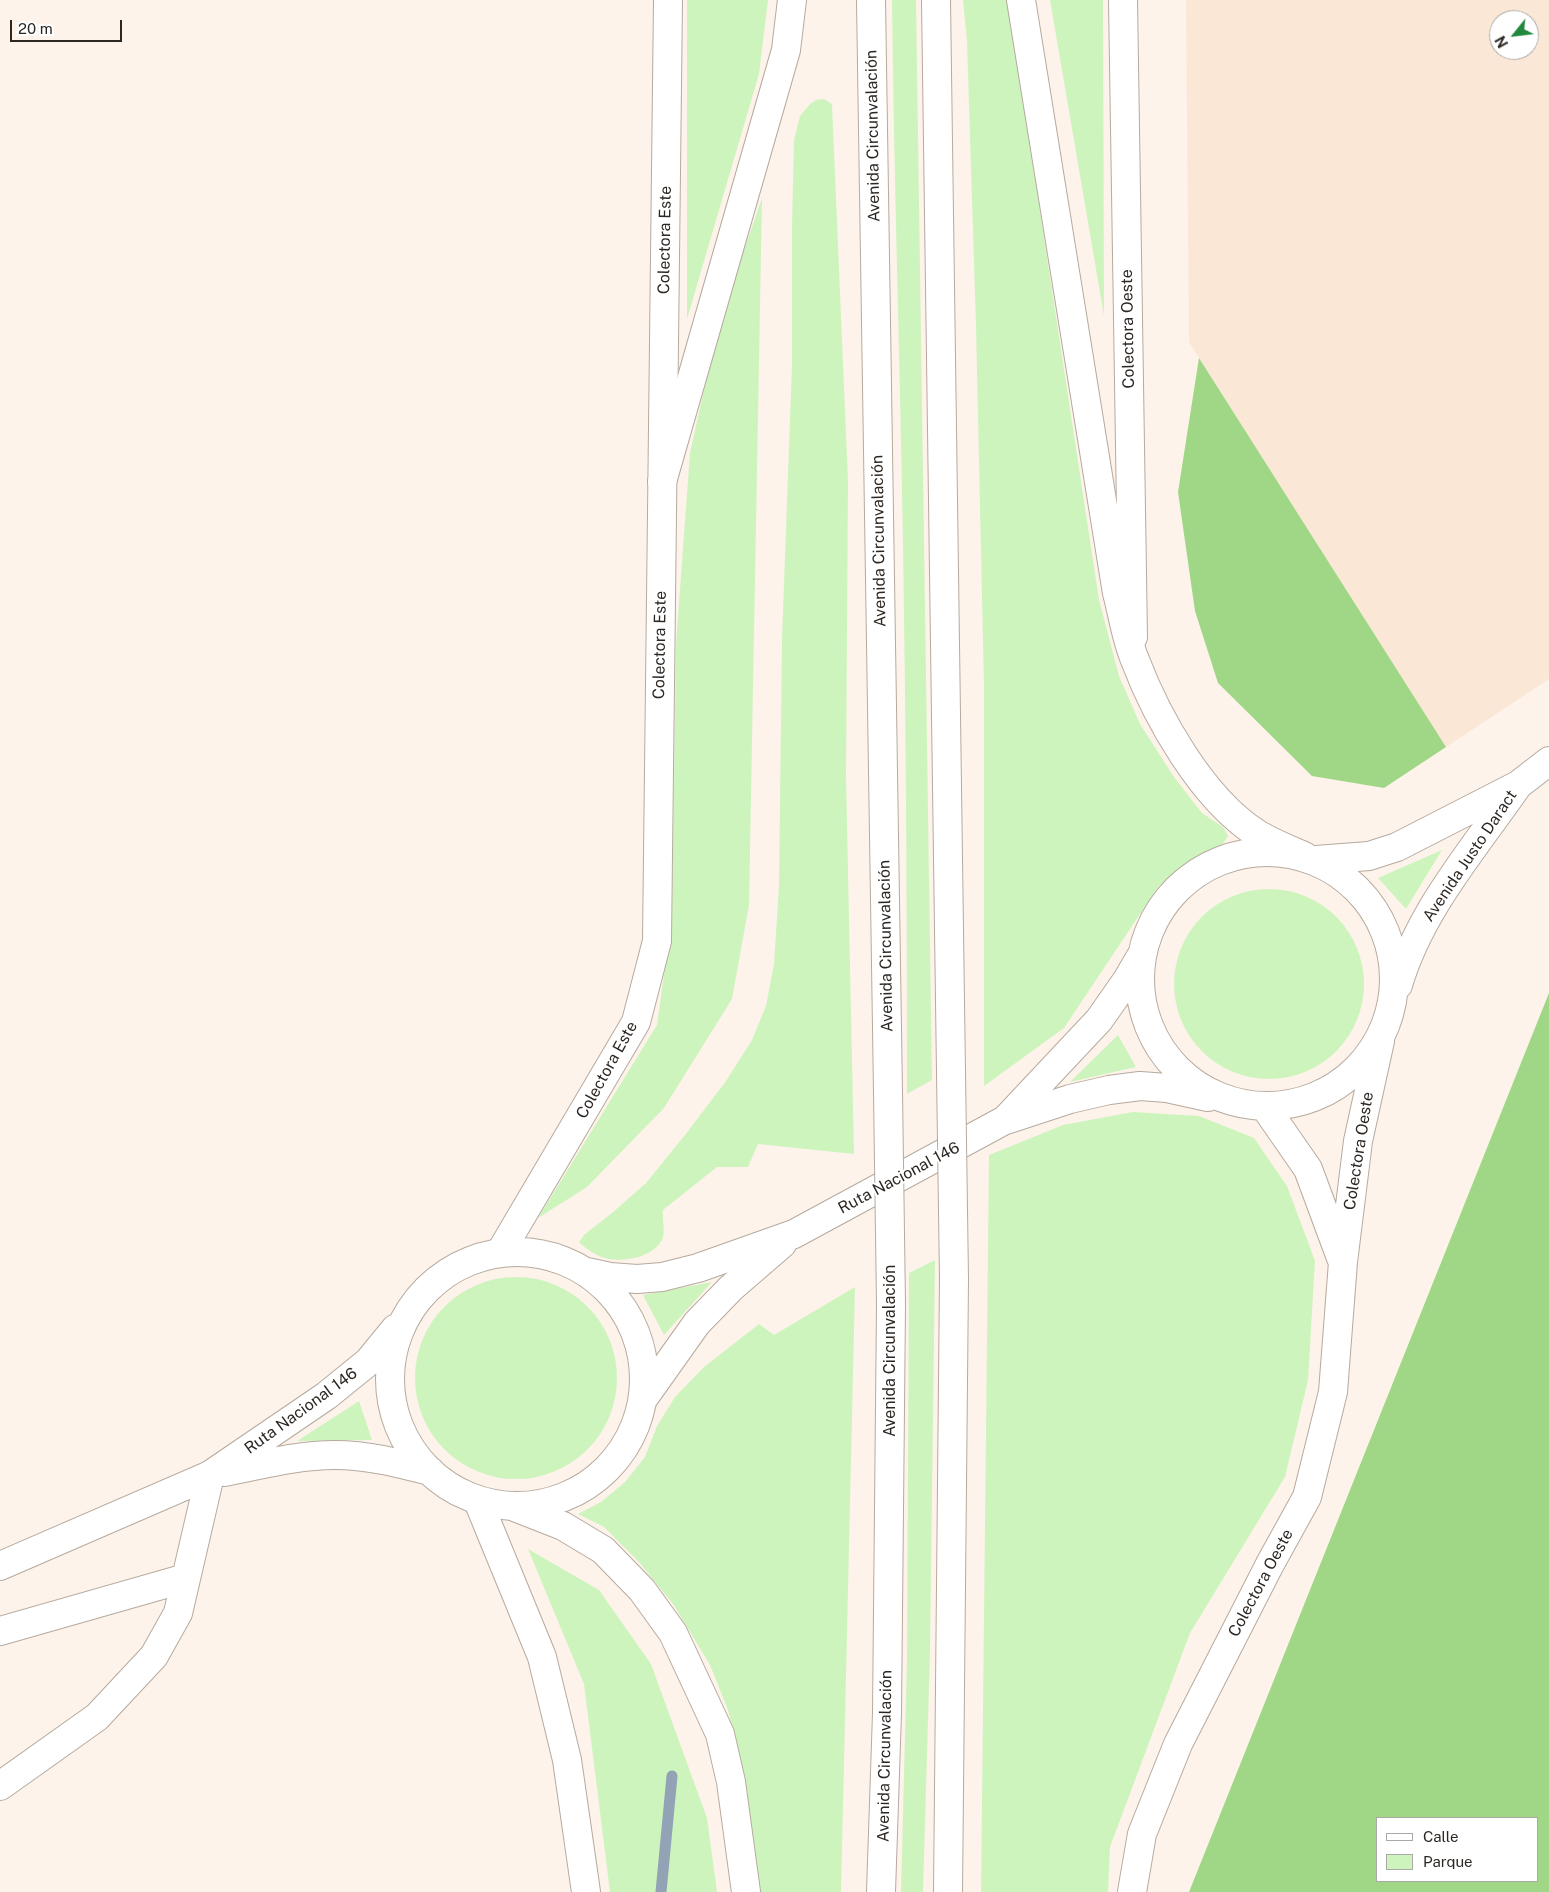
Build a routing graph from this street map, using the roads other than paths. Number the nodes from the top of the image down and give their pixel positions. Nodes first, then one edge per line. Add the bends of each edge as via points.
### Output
1 (668, 0) edge
2 (792, 0) edge
3 (871, 0) edge
4 (936, 0) edge
5 (1021, 0) edge
6 (1122, 0) edge
7 (662, 482) junction
8 (1134, 658) junction
9 (1549, 761) edge
10 (1518, 785) junction
11 (1310, 858) junction
12 (1142, 954) junction
13 (1391, 1011) junction
14 (1380, 1041) junction
15 (1228, 1101) junction
16 (1265, 1108) junction
17 (1003, 1121) junction
18 (794, 1234) junction
19 (501, 1251) junction
20 (1343, 1262) junction
21 (587, 1272) junction
22 (405, 1316) junction
23 (643, 1399) junction
24 (430, 1472) junction
25 (210, 1475) junction
26 (478, 1500) junction
27 (512, 1506) junction
28 (0, 1566) edge
29 (186, 1578) junction
30 (0, 1631) edge
31 (0, 1786) edge
32 (586, 1892) edge
33 (746, 1892) edge
34 (881, 1892) edge
35 (948, 1892) edge
36 (1132, 1892) edge

1 - 7 main road, Colectora Este
2 - 7 main road via 786,50
3 - 34 main road, Avenida Circunvalación, bridge via 891,1305
4 - 35 main road, bridge via 954,1279
5 - 8 main road via 1117,593
6 - 8 main road, Colectora Oeste
7 - 19 main road, Colectora Este via 657,940 636,1022
8 - 11 main road via 1154,704 1177,743 1223,806 1256,833
9 - 10 main road, Avenida Justo Daract
10 - 11 main road, Avenida Justo Daract via 1397,846 1369,856
10 - 13 main road, Avenida Justo Daract via 1443,892 1422,928 1405,963
11 - 12 main road, Ruta Nacional 146 via 1268,851 1234,855 1201,869 1173,892 1153,920
11 - 13 main road, Ruta Nacional 146 via 1342,875 1364,896 1381,922 1392,950 1395,981
12 - 15 main road, Ruta Nacional 146 via 1140,991 1149,1028 1168,1060 1195,1085
12 - 17 main road, Ruta Nacional 146 via 1099,1020
13 - 14 main road, Ruta Nacional 146
14 - 16 main road, Ruta Nacional 146 via 1361,1067 1336,1087 1302,1103
14 - 20 main road, Colectora Oeste via 1358,1141
15 - 16 main road, Ruta Nacional 146
15 - 17 main road, Ruta Nacional 146 via 1140,1086 1070,1098
16 - 20 main road, Colectora Oeste via 1308,1168
17 - 18 main road, Ruta Nacional 146
18 - 21 main road, Ruta Nacional 146 via 698,1268 662,1277 637,1280
18 - 23 main road, Ruta Nacional 146 via 731,1288 697,1323
19 - 21 main road, Ruta Nacional 146 via 541,1253 565,1260
19 - 22 main road, Ruta Nacional 146 via 462,1262 429,1284
20 - 36 main road, Colectora Oeste via 1334,1392 1307,1496 1178,1744 1142,1834
21 - 23 main road, Ruta Nacional 146 via 614,1296 634,1328 644,1363
22 - 24 main road, Ruta Nacional 146 via 391,1353 389,1393 400,1430 421,1464
22 - 25 main road, Ruta Nacional 146 via 368,1362 326,1396
23 - 27 main road, Ruta Nacional 146 via 632,1434 611,1465 583,1489 549,1503
24 - 25 main road, Ruta Nacional 146 via 394,1461 334,1455 289,1459
24 - 26 main road, Ruta Nacional 146 via 447,1486
25 - 28 main road, Ruta Nacional 146
25 - 29 main road
26 - 27 main road, Ruta Nacional 146
26 - 32 main road via 542,1656 567,1760
27 - 33 main road via 563,1526 603,1550 642,1590 673,1632 720,1734 731,1782
29 - 30 main road
29 - 31 main road via 178,1614 154,1656 97,1717

